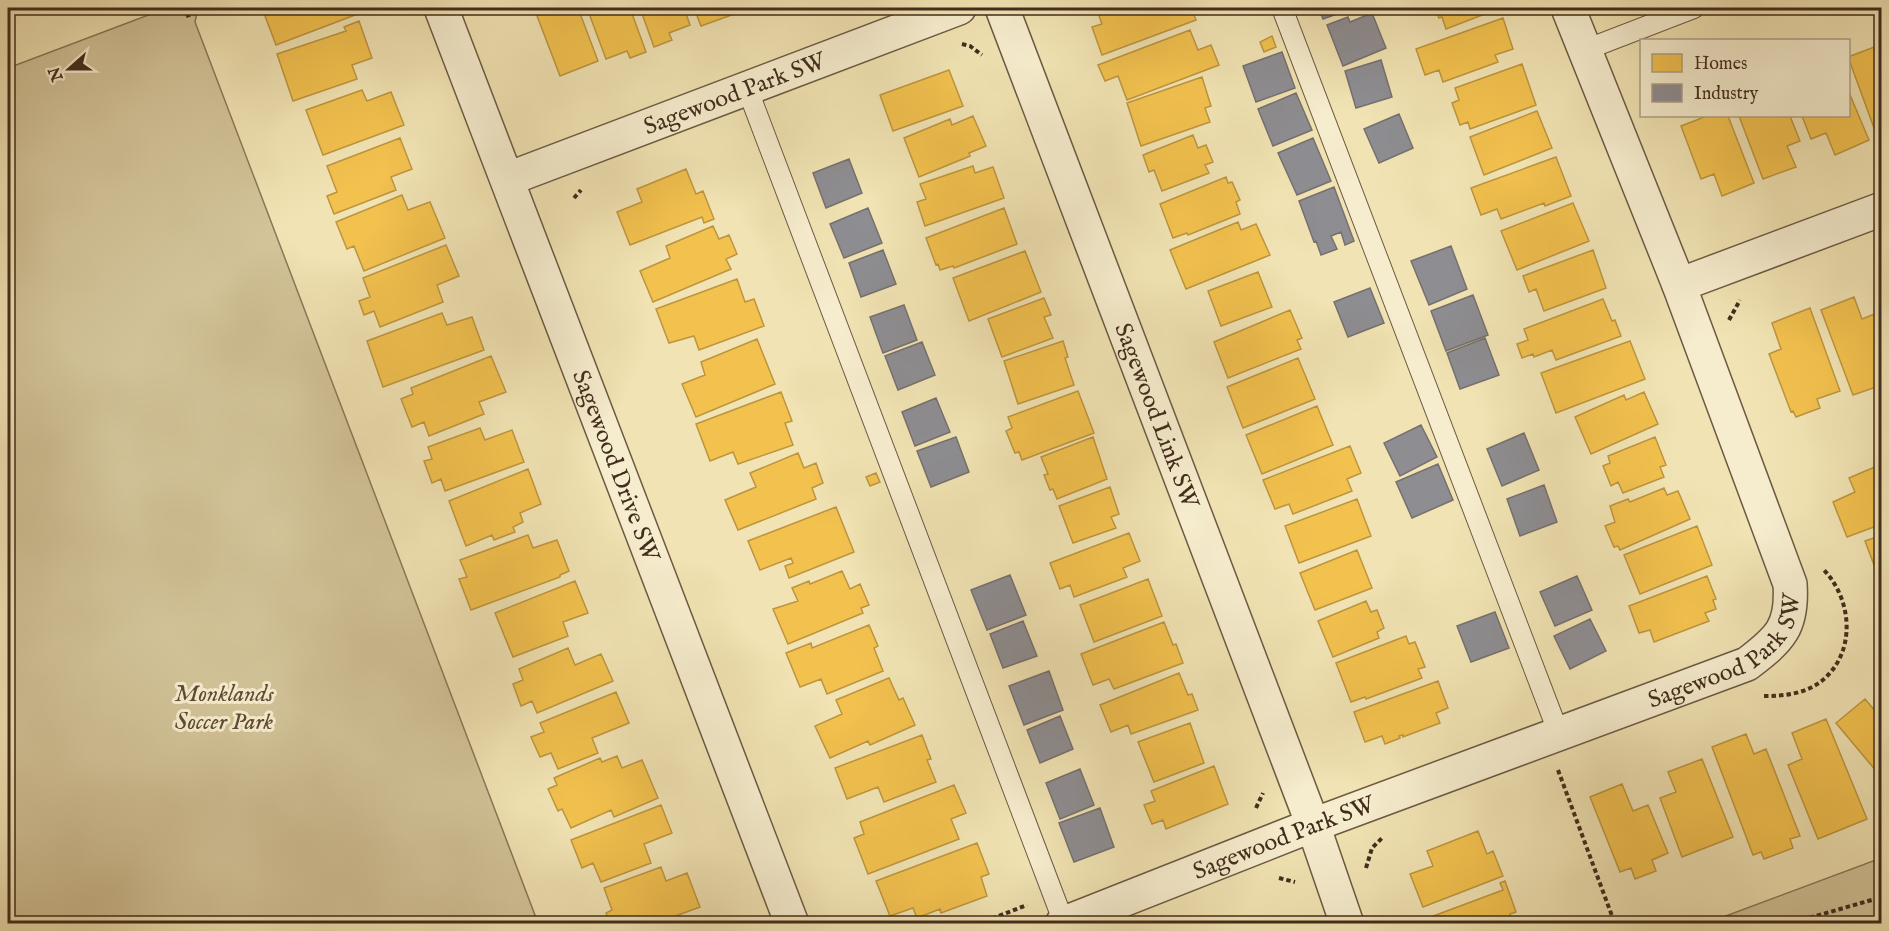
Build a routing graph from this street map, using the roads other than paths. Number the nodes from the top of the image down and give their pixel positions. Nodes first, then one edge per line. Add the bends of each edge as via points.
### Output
1 (441, 8) edge
2 (959, 8) edge
3 (1002, 8) edge
4 (1282, 8) edge
5 (1568, 8) edge
6 (1694, 8) edge
7 (1585, 50) junction
8 (747, 88) junction
9 (508, 179) junction
10 (1881, 209) edge
11 (1679, 285) junction
12 (1564, 749) junction
13 (1313, 825) junction
14 (1063, 923) edge
15 (792, 924) edge
16 (1347, 924) edge

1 - 9 street, Sagewood Drive SW
2 - 8 street, Sagewood Park SW
3 - 13 street, Sagewood Link SW
4 - 12 lane
5 - 7 street, Sagewood Park SW
6 - 7 lane
7 - 11 street, Sagewood Park SW
8 - 9 street, Sagewood Park SW
8 - 14 lane
9 - 15 street, Sagewood Drive SW
10 - 11 street
11 - 12 street, Sagewood Park SW via 1791,584 1792,607 1782,631 1747,664
12 - 13 street, Sagewood Park SW
13 - 14 street, Sagewood Park SW
13 - 16 street, Sagewood Link SW

